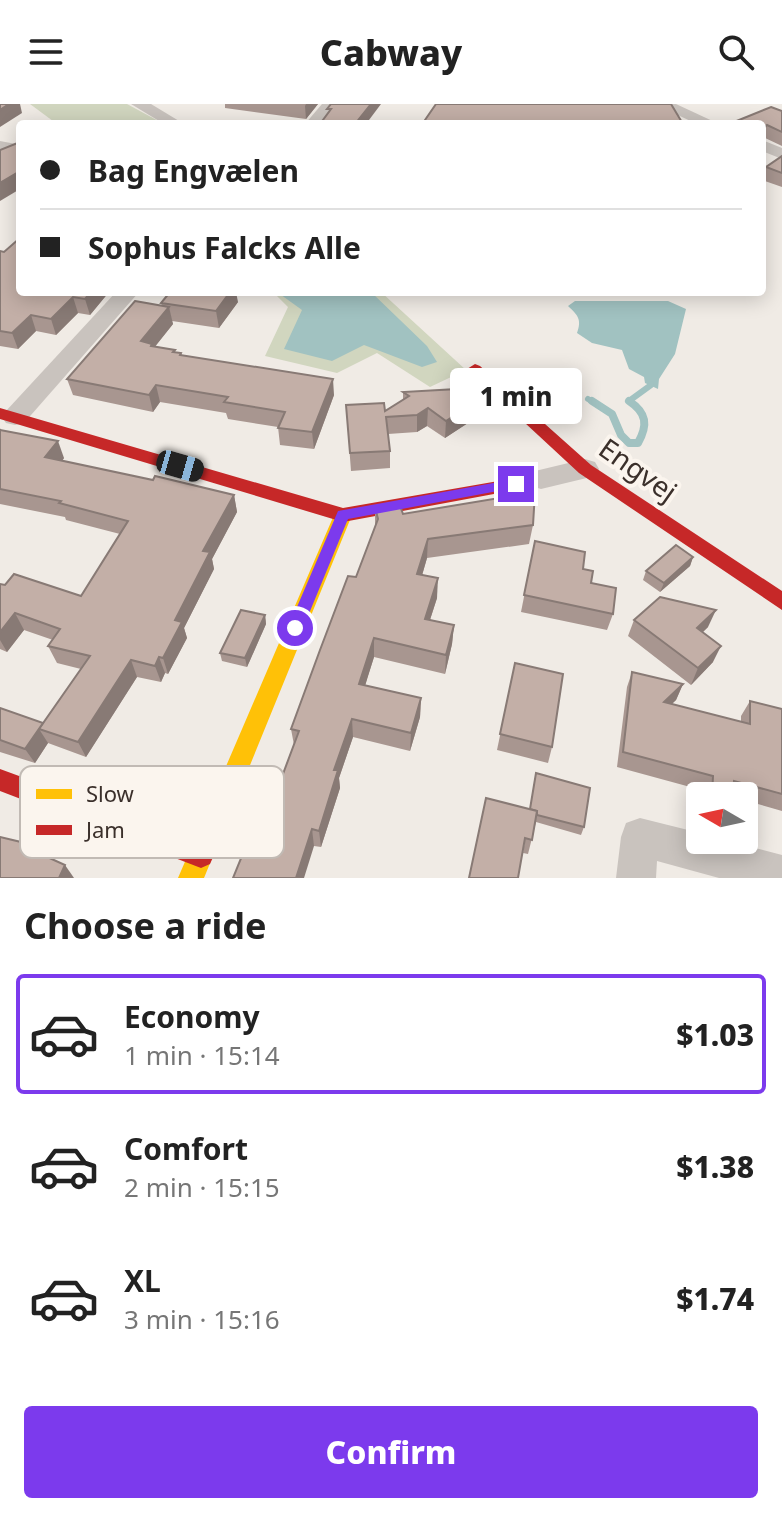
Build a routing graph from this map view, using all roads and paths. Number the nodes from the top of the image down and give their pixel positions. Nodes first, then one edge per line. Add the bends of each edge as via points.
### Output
1 (139, 104) edge
2 (331, 104) edge
3 (662, 104) edge
4 (169, 120) edge
5 (317, 120) edge
6 (701, 120) edge
7 (124, 296) edge
8 (475, 369) dead end
9 (8, 415) edge
10 (585, 469) junction
11 (528, 481) joint
12 (343, 515) junction
13 (782, 602) edge
14 (238, 766) edge
15 (0, 780) edge
16 (20, 787) edge
17 (200, 858) edge
18 (782, 875) edge
19 (191, 878) edge
20 (636, 878) edge

1 - 4 street
2 - 5 street
3 - 6 street
7 - 9 street
8 - 10 street, Engvej
9 - 12 street
10 - 11 street
10 - 13 street, Engvej
11 - 12 street
12 - 14 street
15 - 16 street
17 - 19 street
18 - 20 street via 640,837

